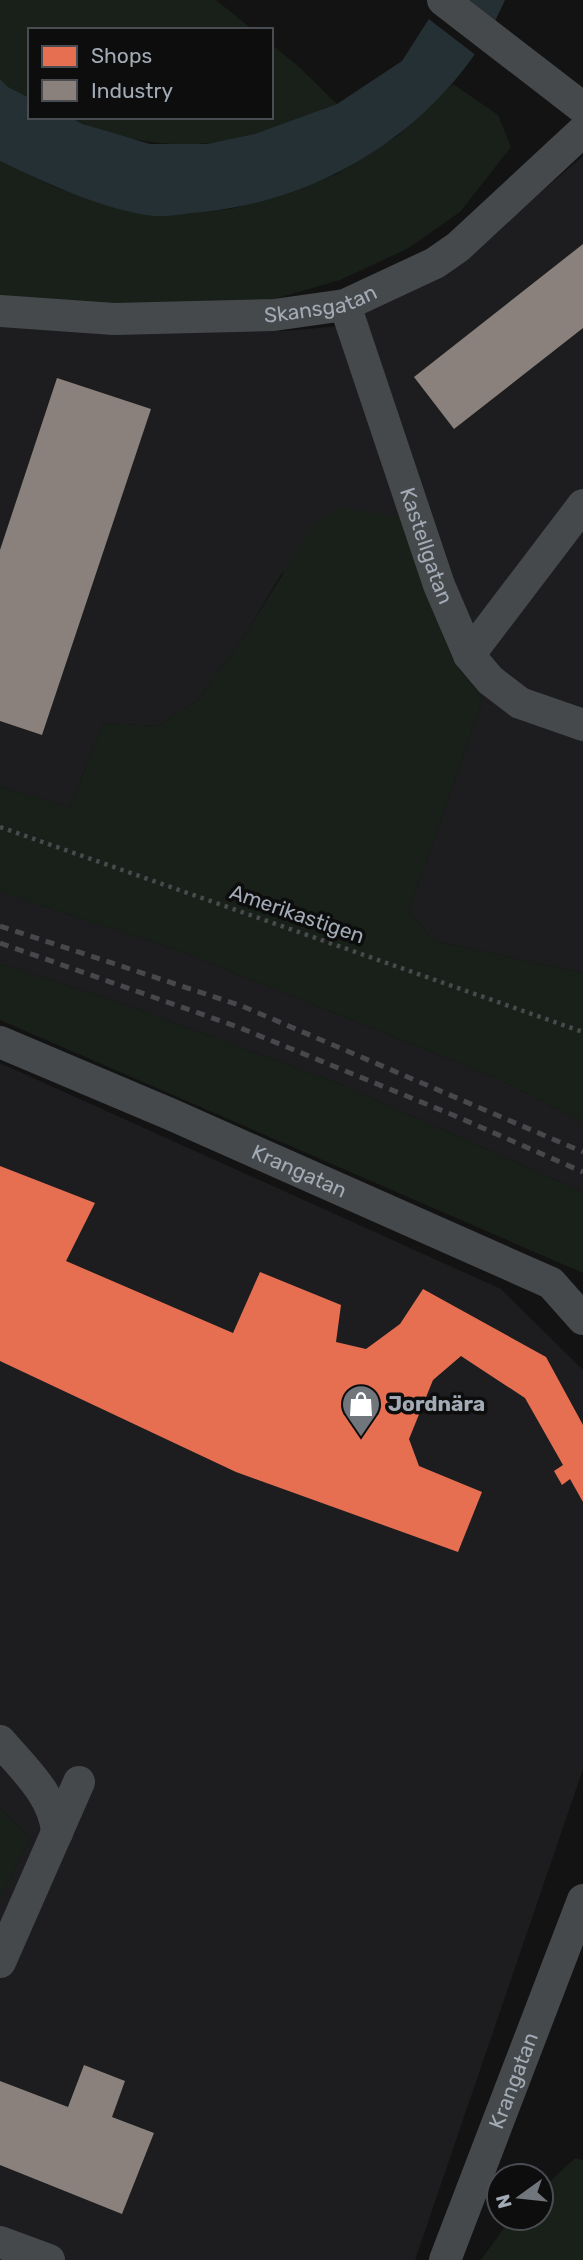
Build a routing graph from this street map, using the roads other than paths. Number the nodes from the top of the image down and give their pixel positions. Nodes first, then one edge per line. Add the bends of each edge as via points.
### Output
1 (443, 0) edge
2 (583, 108) edge
3 (583, 131) edge
4 (345, 305) junction
5 (0, 311) edge
6 (583, 505) edge
7 (469, 656) junction
8 (583, 725) edge
9 (0, 1042) edge
10 (583, 1319) edge
11 (0, 1741) edge
12 (79, 1782) dead end
13 (57, 1833) junction
14 (583, 1900) edge
15 (573, 1955) edge
16 (0, 1962) edge
17 (0, 2242) edge
18 (49, 2260) edge
19 (445, 2260) edge

1 - 2 street
3 - 4 street, Skansgatan via 458,247 435,263
4 - 5 street, Skansgatan via 274,315 114,319
4 - 7 street, Kastellgatan via 435,573
6 - 7 street
7 - 8 street, Kastellgatan via 520,703
9 - 10 street, Krangatan via 551,1283
11 - 13 street via 46,1797
12 - 13 street
13 - 16 street
14 - 15 street, Krangatan
15 - 19 street, Krangatan
17 - 18 street

